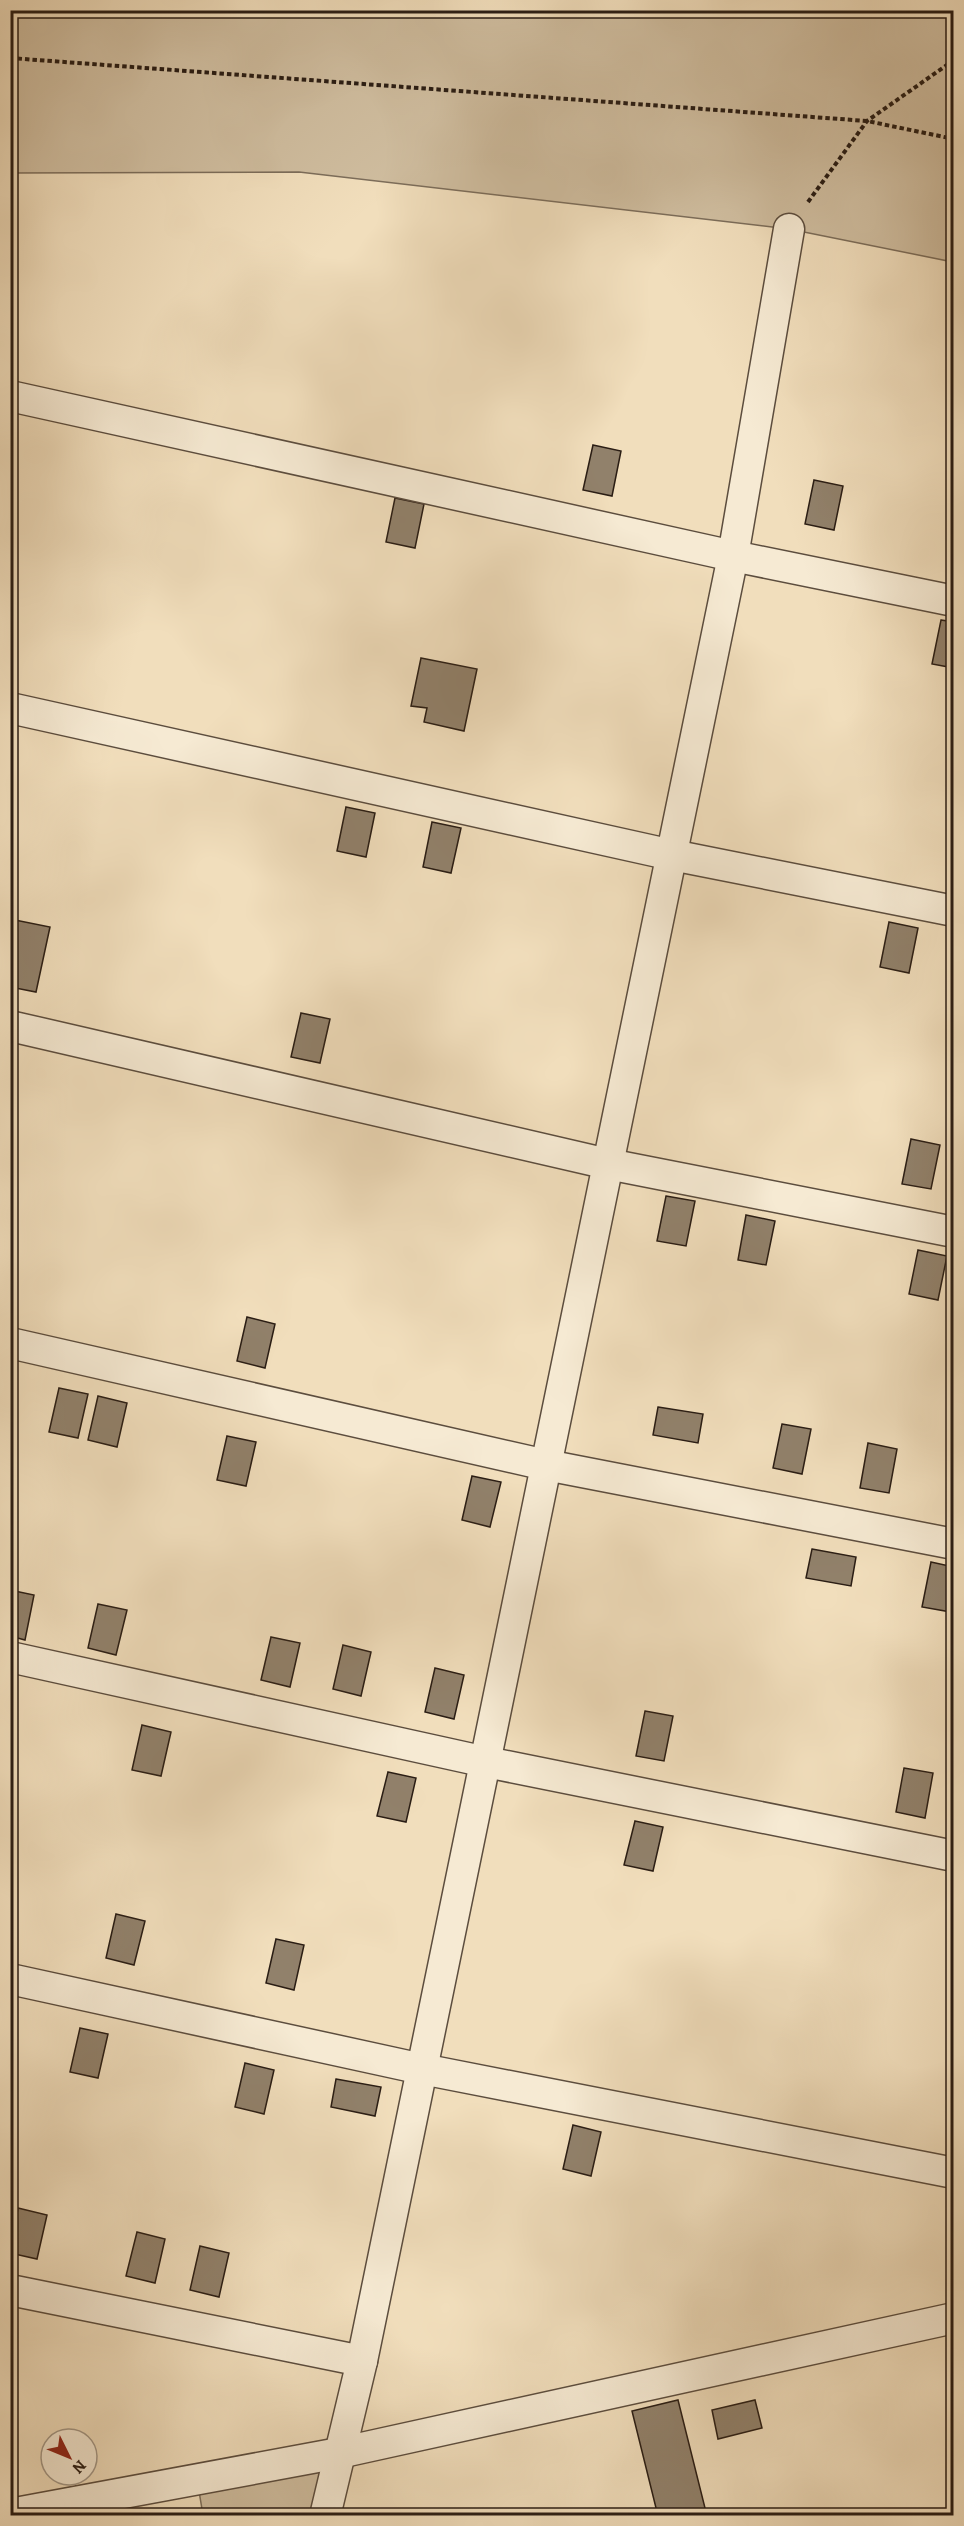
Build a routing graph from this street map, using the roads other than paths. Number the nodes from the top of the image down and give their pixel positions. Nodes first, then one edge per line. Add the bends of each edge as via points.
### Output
1 (789, 229) road end
2 (10, 396) edge
3 (733, 556) junction
4 (954, 601) edge
5 (10, 708) edge
6 (672, 855) junction
7 (954, 911) edge
8 (10, 1026) edge
9 (608, 1164) junction
10 (954, 1232) edge
11 (10, 1343) edge
12 (546, 1465) junction
13 (954, 1544) edge
14 (10, 1657) edge
15 (486, 1762) junction
16 (954, 1856) edge
17 (10, 1979) edge
18 (422, 2069) junction
19 (954, 2173) edge
20 (10, 2289) edge
21 (954, 2318) edge
22 (362, 2361) junction
23 (339, 2453) junction
24 (10, 2514) edge
25 (325, 2516) edge

1 - 3 street
2 - 3 street
3 - 4 street
3 - 6 street
5 - 6 street
6 - 7 street
6 - 9 street
8 - 9 street
9 - 10 street
9 - 12 street
11 - 12 street
12 - 13 street
12 - 15 street
14 - 15 street
15 - 16 street
15 - 18 street
17 - 18 street
18 - 19 street
18 - 22 street
20 - 22 street
21 - 23 street
22 - 23 street
23 - 24 street
23 - 25 street

